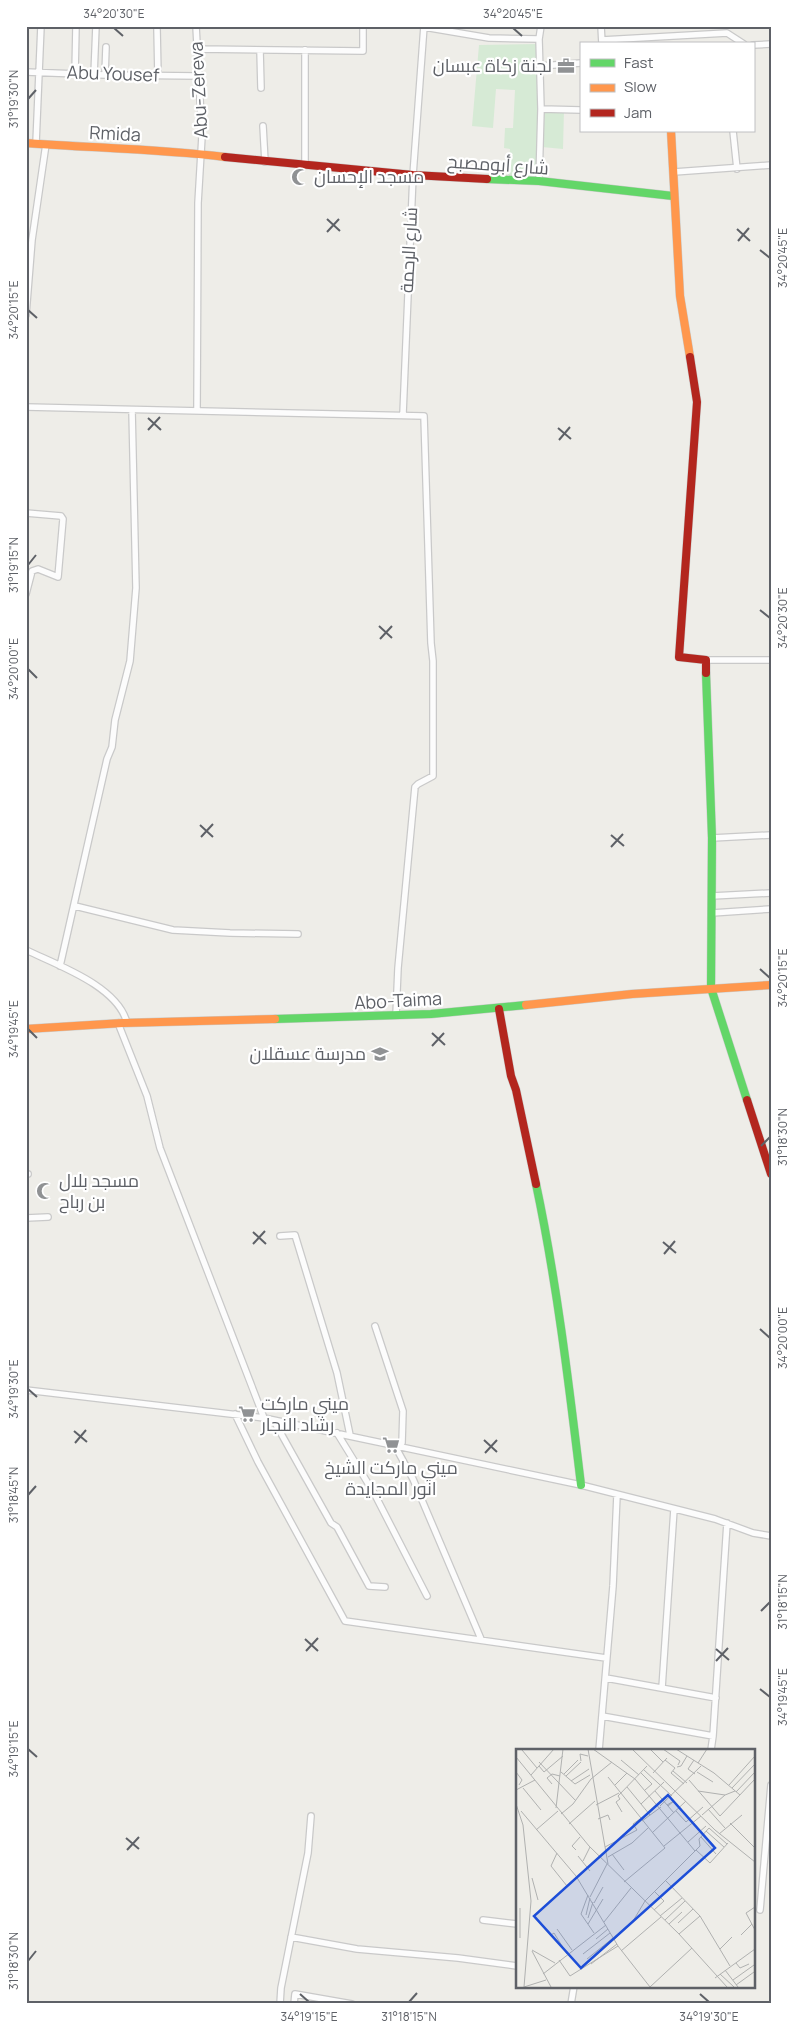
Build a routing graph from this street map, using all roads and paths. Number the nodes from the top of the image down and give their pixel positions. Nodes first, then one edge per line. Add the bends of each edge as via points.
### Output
1 (41, 26) edge
2 (76, 26) edge
3 (96, 26) edge
4 (196, 26) edge
5 (363, 26) edge
6 (541, 26) edge
7 (601, 26) edge
8 (424, 27) edge
9 (157, 28) dead end
10 (674, 37) junction
11 (539, 39) junction
12 (602, 42) edge
13 (675, 42) edge
14 (741, 42) edge
15 (771, 44) edge
16 (754, 46) edge
17 (106, 48) dead end
18 (198, 49) junction
19 (260, 50) junction
20 (305, 50) junction
21 (580, 63) edge
22 (540, 66) junction
23 (40, 71) junction
24 (26, 72) edge
25 (75, 74) junction
26 (94, 75) junction
27 (105, 75) junction
28 (158, 76) junction
29 (199, 76) junction
30 (261, 88) dead end
31 (541, 109) junction
32 (580, 110) edge
33 (263, 126) dead end
34 (671, 132) edge
35 (733, 132) edge
36 (26, 142) edge
37 (36, 143) junction
38 (46, 144) junction
39 (202, 154) junction
40 (264, 162) junction
41 (305, 164) junction
42 (771, 165) edge
43 (737, 169) junction
44 (674, 172) junction
45 (413, 175) junction
46 (540, 181) junction
47 (673, 196) junction
48 (27, 296) edge
49 (26, 315) edge
50 (26, 407) edge
51 (132, 410) junction
52 (196, 411) junction
53 (403, 414) junction
54 (26, 513) edge
55 (26, 594) edge
56 (706, 660) junction
57 (771, 660) edge
58 (771, 835) edge
59 (712, 838) junction
60 (771, 893) edge
61 (712, 896) junction
62 (75, 906) junction
63 (771, 909) edge
64 (712, 913) junction
65 (298, 934) dead end
66 (26, 950) edge
67 (60, 966) junction
68 (771, 985) edge
69 (711, 988) junction
70 (499, 1008) junction
71 (396, 1015) junction
72 (123, 1023) junction
73 (26, 1029) edge
74 (771, 1174) edge
75 (48, 1217) dead end
76 (26, 1218) edge
77 (280, 1236) dead end
78 (375, 1326) dead end
79 (26, 1390) edge
80 (235, 1414) junction
81 (264, 1418) junction
82 (274, 1421) junction
83 (337, 1434) junction
84 (350, 1435) junction
85 (395, 1446) junction
86 (581, 1485) junction
87 (616, 1495) junction
88 (674, 1509) junction
89 (727, 1524) junction
90 (771, 1536) edge
91 (385, 1587) dead end
92 (427, 1596) dead end
93 (481, 1639) junction
94 (606, 1658) junction
95 (606, 1678) junction
96 (662, 1688) junction
97 (716, 1698) junction
98 (602, 1716) junction
99 (713, 1736) junction
100 (599, 1749) edge
101 (711, 1749) edge
102 (771, 1785) edge
103 (311, 1816) dead end
104 (760, 1910) dead end
105 (483, 1920) dead end
106 (516, 1924) edge
107 (291, 1937) junction
108 (516, 1966) edge
109 (574, 1988) edge
110 (280, 2004) edge
111 (294, 2004) edge
112 (352, 2004) edge
113 (571, 2004) edge

1 - 23 street
2 - 25 street
3 - 26 street
4 - 18 street, Abu-Zereva
5 - 20 street via 363,51
6 - 11 street
7 - 12 street
8 - 11 street via 489,38
8 - 45 street, شارع الرحمة
9 - 28 street
10 - 12 street
10 - 13 street
10 - 14 street via 728,33
11 - 22 street
15 - 16 street
17 - 27 street
18 - 19 street
18 - 29 street, Abu-Zereva
19 - 20 street
19 - 30 street
20 - 41 street
21 - 22 street
22 - 31 street
23 - 24 street, Abu Yousef
23 - 25 street, Abu Yousef
23 - 37 street
25 - 26 street, Abu Yousef
26 - 27 street, Abu Yousef
27 - 28 street, Abu Yousef
28 - 29 street, Abu Yousef
29 - 39 street, Abu-Zereva
31 - 32 street
31 - 46 street
33 - 40 street
34 - 44 street
35 - 43 street
36 - 37 street, Rmida
37 - 38 street, Rmida
38 - 39 street, Rmida
38 - 48 street
39 - 40 street, شارع أبومصبح
39 - 52 street, Abu-Zereva via 198,203
40 - 41 street, شارع أبومصبح
41 - 45 street, شارع أبومصبح
42 - 43 street
43 - 44 street
44 - 47 street
45 - 46 street, شارع أبومصبح
45 - 53 street, شارع الرحمة
46 - 47 street, شارع أبومصبح
47 - 56 street via 680,298 697,402 679,657
48 - 49 street
50 - 51 street
51 - 52 street
51 - 62 street via 136,588 130,661
52 - 53 street
53 - 71 street via 424,416 433,661 433,776 415,787
54 - 55 street via 61,516 63,519 58,577 32,571
56 - 57 street
56 - 59 street
58 - 59 street
59 - 61 street
60 - 61 street
61 - 64 street
62 - 65 street via 174,930
62 - 67 street
63 - 64 street
64 - 69 street
66 - 67 street
67 - 72 street via 99,986 125,1013
68 - 69 street, Abo-Taima
69 - 70 street, Abo-Taima
69 - 74 street
70 - 71 street, Abo-Taima
70 - 86 street via 544,1221
71 - 72 street, Abo-Taima
72 - 73 street, Abo-Taima
72 - 81 street via 160,1148
75 - 76 street
77 - 84 street via 295,1236 337,1373
78 - 85 street via 404,1411 402,1443
79 - 80 street
80 - 81 street
80 - 93 street via 345,1621
81 - 82 street
82 - 83 street
82 - 91 street via 369,1586
83 - 84 street
83 - 92 street via 374,1493
84 - 85 street
85 - 86 street
85 - 93 street via 413,1479
86 - 87 street
87 - 88 street
87 - 94 street via 613,1586
88 - 89 street
88 - 96 street
89 - 90 street
89 - 97 street
93 - 94 street
94 - 95 street
95 - 96 street
95 - 98 street
96 - 97 street
97 - 99 street
98 - 99 street
98 - 100 street
99 - 101 street
102 - 104 street
103 - 107 street via 308,1853
105 - 106 street
107 - 108 street via 357,1949
107 - 110 street
109 - 113 street
111 - 112 street via 295,1994

